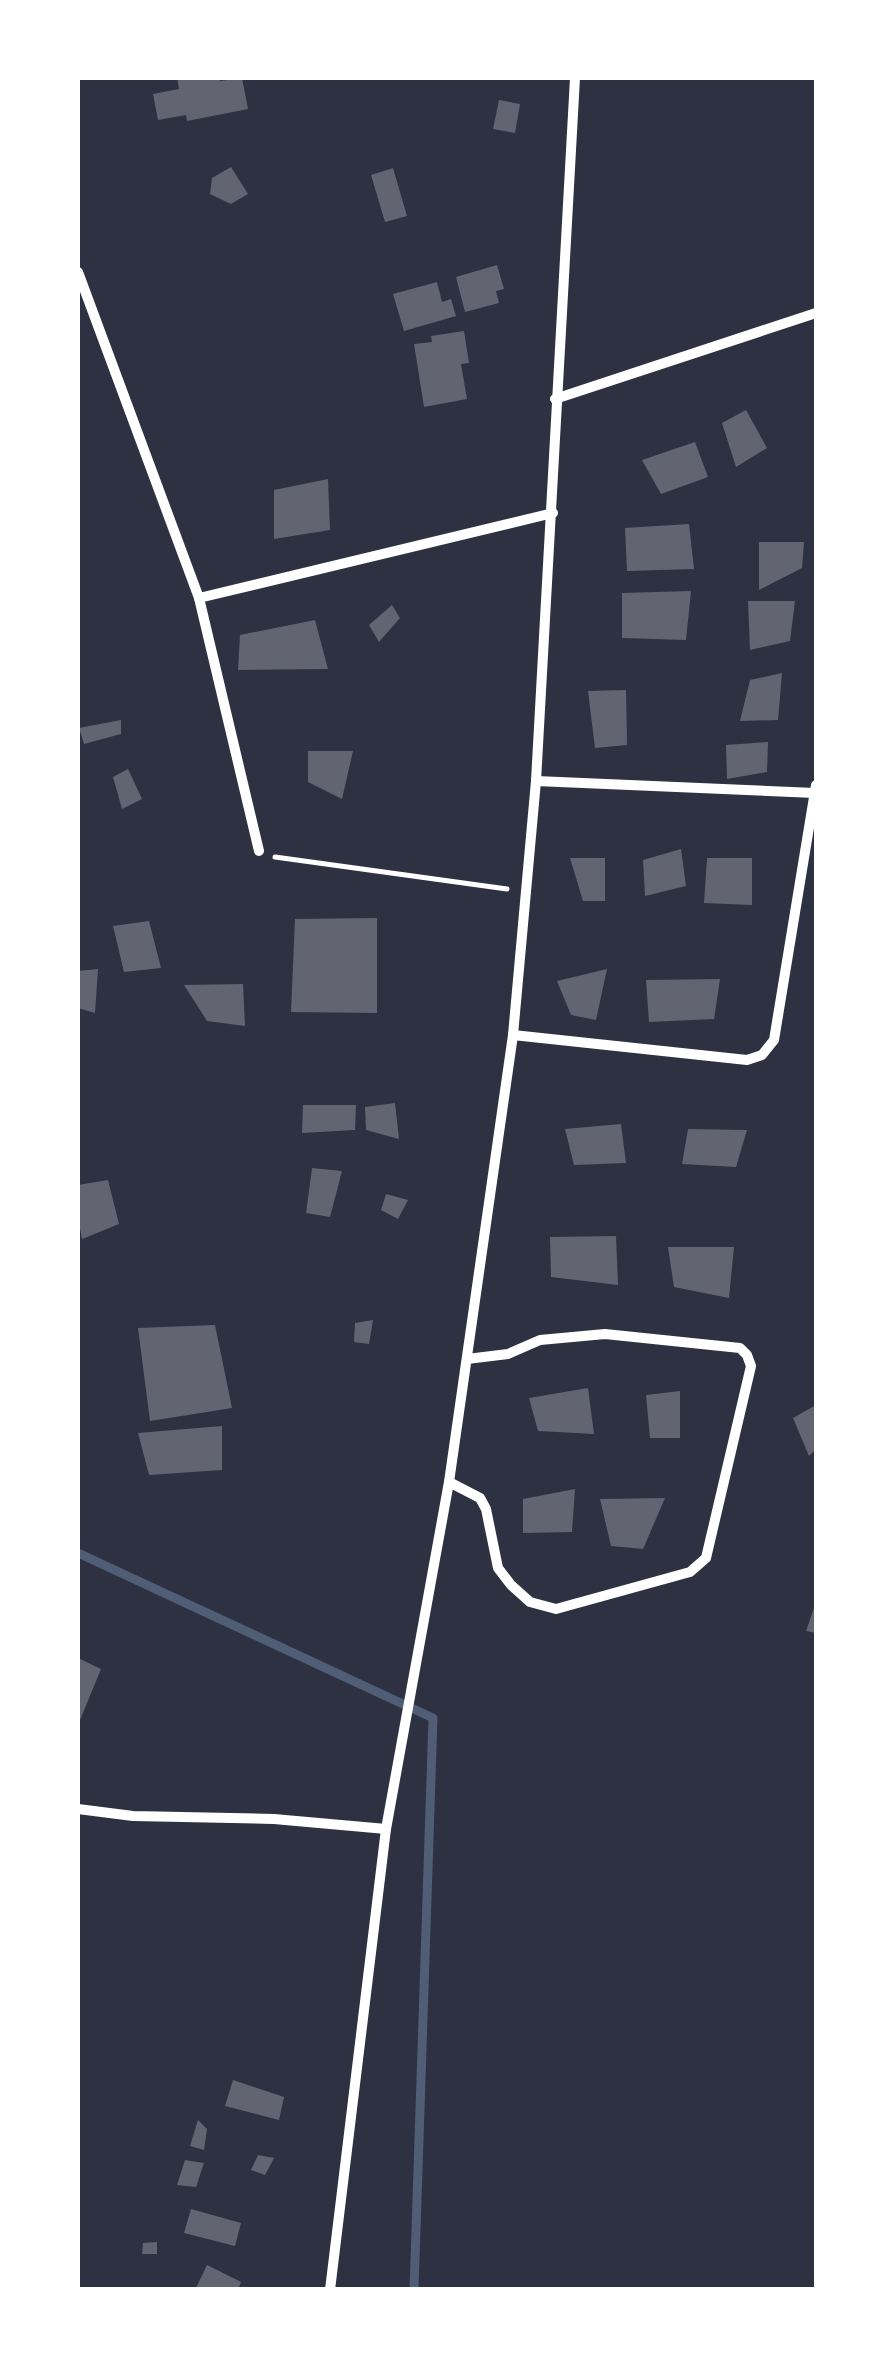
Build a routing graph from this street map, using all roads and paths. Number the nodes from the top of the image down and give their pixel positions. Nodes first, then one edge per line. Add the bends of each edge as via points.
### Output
1 (574, 78) edge
2 (78, 272) edge
3 (816, 313) edge
4 (554, 400) junction
5 (553, 513) junction
6 (199, 598) junction
7 (536, 781) junction
8 (816, 789) edge
9 (259, 851) joint
10 (804, 864) junction
11 (816, 864) edge
12 (528, 892) junction
13 (514, 1035) junction
14 (467, 1359) junction
15 (449, 1482) junction
16 (78, 1809) edge
17 (386, 1829) junction
18 (330, 2290) edge

1 - 4 street
2 - 6 street
3 - 4 street
4 - 5 street
5 - 6 street
5 - 7 street
6 - 9 street
7 - 8 street
7 - 12 street
8 - 10 street
9 - 12 path
10 - 11 street
10 - 13 street via 774,1040 762,1055 747,1060
12 - 13 street
13 - 14 street
14 - 15 street
14 - 15 street via 508,1354 540,1340 605,1334 740,1348 750,1366 706,1558 690,1572 556,1609 530,1602 498,1568 480,1498
15 - 17 street
16 - 17 street
17 - 18 street

